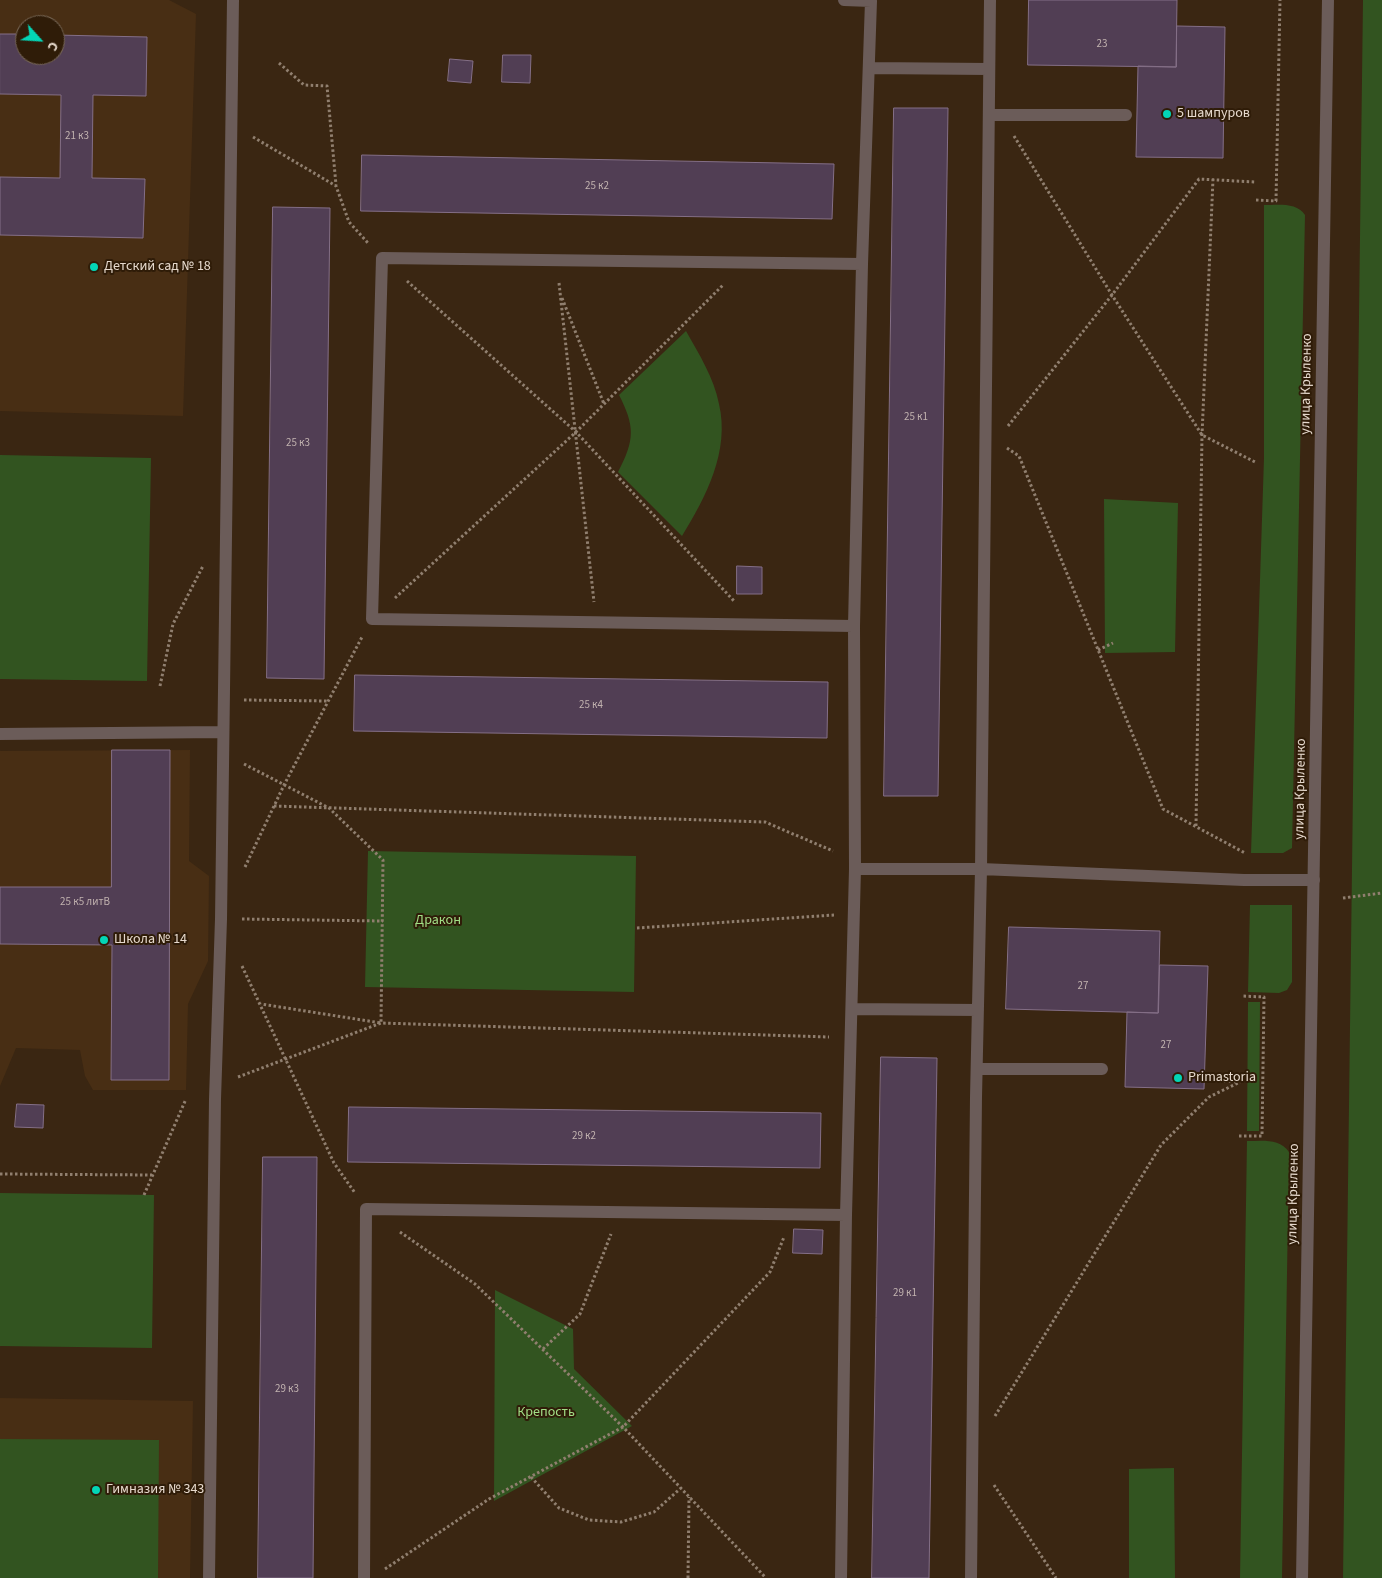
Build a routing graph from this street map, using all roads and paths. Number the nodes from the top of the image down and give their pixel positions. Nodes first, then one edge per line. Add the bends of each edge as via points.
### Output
1 (233, 0) edge
2 (844, 0) edge
3 (871, 0) edge
4 (990, 0) edge
5 (1280, 0) edge
6 (1328, 0) edge
7 (279, 63) dead end
8 (869, 68) junction
9 (990, 69) junction
10 (995, 115) junction
11 (1126, 115) dead end
12 (230, 123) junction
13 (1212, 179) junction
14 (1256, 182) dead end
15 (336, 186) junction
16 (1256, 200) dead end
17 (382, 258) junction
18 (557, 260) junction
19 (862, 264) junction
20 (718, 290) dead end
21 (561, 294) junction
22 (1112, 295) junction
23 (604, 404) junction
24 (576, 432) junction
25 (1202, 435) junction
26 (991, 441) junction
27 (1255, 462) dead end
28 (226, 545) junction
29 (372, 619) junction
30 (596, 622) junction
31 (757, 626) junction
32 (854, 626) junction
33 (1113, 643) dead end
34 (1098, 650) junction
35 (160, 686) dead end
36 (224, 700) junction
37 (328, 701) junction
38 (223, 732) junction
39 (0, 734) edge
40 (223, 753) junction
41 (284, 785) junction
42 (274, 806) junction
43 (329, 808) junction
44 (1196, 826) junction
45 (1245, 853) dead end
46 (855, 864) junction
47 (981, 869) junction
48 (241, 876) dead end
49 (1314, 880) junction
50 (1382, 893) edge
51 (1343, 898) dead end
52 (854, 914) junction
53 (249, 920) dead end
54 (383, 921) junction
55 (637, 928) dead end
56 (240, 962) dead end
57 (1242, 996) dead end
58 (260, 1004) junction
59 (852, 1009) junction
60 (978, 1010) junction
61 (381, 1023) junction
62 (851, 1038) junction
63 (286, 1060) junction
64 (977, 1069) junction
65 (1102, 1069) dead end
66 (1204, 1080) dead end
67 (186, 1099) dead end
68 (215, 1099) junction
69 (1239, 1136) dead end
70 (0, 1174) edge
71 (152, 1175) junction
72 (144, 1195) dead end
73 (366, 1209) junction
74 (620, 1212) junction
75 (793, 1215) junction
76 (846, 1215) junction
77 (397, 1230) dead end
78 (543, 1350) junction
79 (993, 1420) dead end
80 (624, 1427) junction
81 (531, 1477) junction
82 (994, 1484) dead end
83 (681, 1488) junction
84 (689, 1496) junction
85 (380, 1573) dead end
86 (209, 1578) edge
87 (364, 1578) edge
88 (688, 1578) edge
89 (766, 1578) edge
90 (841, 1578) edge
91 (971, 1578) edge
92 (1056, 1578) edge
93 (1302, 1578) edge

1 - 12 street
2 - 3 street
3 - 8 street
4 - 9 street
5 - 16 path via 1276,201
6 - 49 street, улица Крыленко
7 - 15 path via 304,85 326,86
8 - 9 street
8 - 19 street
9 - 10 street
10 - 11 street
10 - 22 path
10 - 26 street
12 - 15 path
12 - 28 street
13 - 14 path
13 - 22 path via 1199,179
13 - 25 path
15 - 17 path via 349,222
17 - 18 street
17 - 24 path
17 - 29 street
18 - 19 street
18 - 21 path
19 - 32 street
20 - 23 path
21 - 23 path
21 - 24 path
22 - 25 path
22 - 26 path
23 - 24 path
24 - 29 path
24 - 30 path
24 - 31 path
25 - 27 path
25 - 44 path
26 - 34 path via 1019,456
26 - 47 street
28 - 35 path via 214,545 173,624
28 - 36 street
29 - 30 street
29 - 37 path
30 - 31 street
31 - 32 street
32 - 46 street
33 - 34 path
34 - 44 path via 1163,808
36 - 37 path
36 - 38 street
37 - 41 path
38 - 39 street
38 - 40 street
40 - 41 path
40 - 68 street
41 - 42 path
41 - 43 path
42 - 43 path
42 - 48 path
43 - 46 path via 765,822
43 - 54 path via 383,860
44 - 45 path
46 - 47 street
46 - 52 street
47 - 49 street
47 - 60 street
49 - 93 street, улица Крыленко
50 - 51 path
52 - 55 path
52 - 59 street
53 - 54 path
54 - 61 path
56 - 58 path
57 - 69 path via 1264,997 1262,1136
58 - 61 path
58 - 63 path
59 - 60 street
59 - 62 street
60 - 64 street
61 - 62 path
61 - 63 path
62 - 76 street
63 - 68 path via 228,1080
63 - 73 path via 334,1163
64 - 65 street
64 - 91 street
66 - 79 path via 1240,1082 1209,1097 1161,1145
67 - 71 path
68 - 86 street
70 - 71 path
71 - 72 path
73 - 74 street
73 - 87 street
74 - 75 street
74 - 78 path via 580,1314
75 - 76 street
75 - 80 path via 770,1272
76 - 90 street
77 - 78 path via 476,1284
78 - 80 path
80 - 81 path
80 - 83 path
81 - 83 path via 559,1508 589,1520 621,1522 654,1512
81 - 85 path via 489,1499
82 - 92 path
83 - 84 path
84 - 88 path
84 - 89 path

